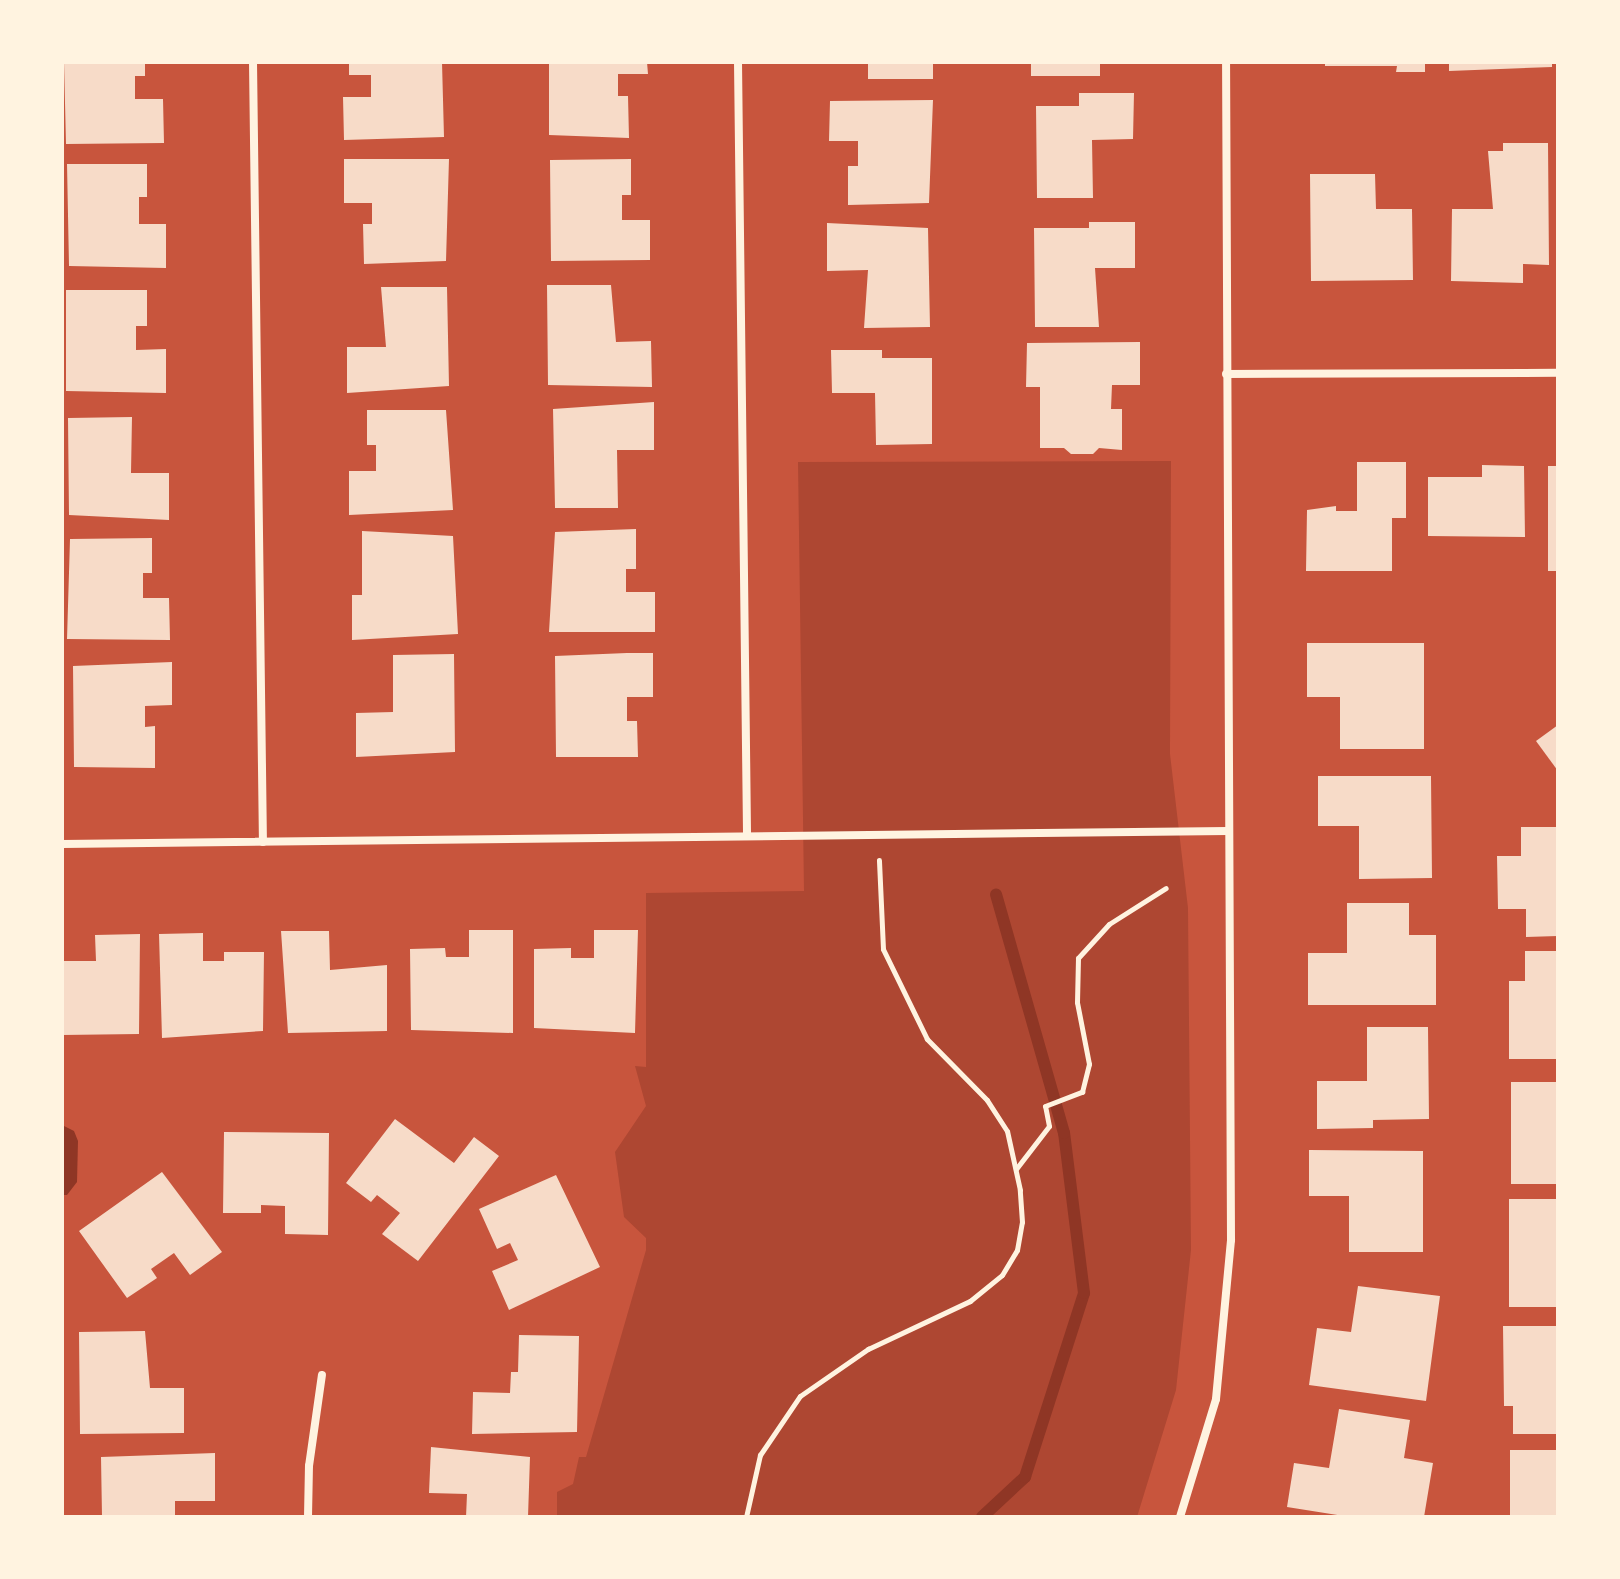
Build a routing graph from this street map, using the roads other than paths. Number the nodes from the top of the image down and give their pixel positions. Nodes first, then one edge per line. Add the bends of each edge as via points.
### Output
1 (253, 62) edge
2 (738, 62) edge
3 (1226, 62) edge
4 (1558, 373) edge
5 (1226, 374) junction
6 (1228, 831) junction
7 (747, 835) junction
8 (263, 842) junction
9 (62, 844) edge
10 (322, 1375) dead end
11 (308, 1517) edge
12 (1180, 1517) edge

1 - 8 street
2 - 7 street
3 - 5 street
4 - 5 street
5 - 6 street
6 - 7 street
6 - 12 street via 1229,1283 1216,1399
7 - 8 street
8 - 9 street
10 - 11 street via 309,1466

